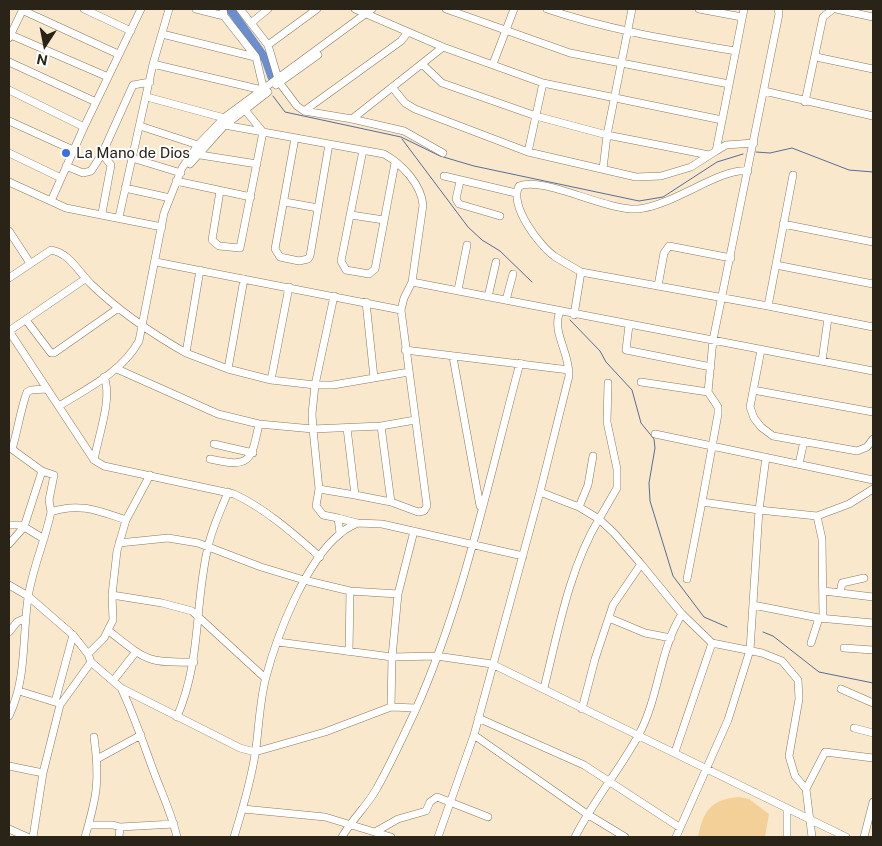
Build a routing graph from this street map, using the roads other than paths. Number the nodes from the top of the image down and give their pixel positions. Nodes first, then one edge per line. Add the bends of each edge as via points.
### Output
1 (23, 9) edge
2 (84, 9) edge
3 (141, 9) edge
4 (169, 9) edge
5 (196, 9) edge
6 (240, 9) edge
7 (268, 9) edge
8 (317, 9) edge
9 (355, 9) edge
10 (378, 9) edge
11 (446, 9) edge
12 (514, 9) edge
13 (547, 9) edge
14 (632, 9) edge
15 (699, 9) edge
16 (744, 9) edge
17 (778, 9) edge
18 (834, 9) edge
19 (224, 12) edge
20 (369, 13) edge
21 (742, 17) junction
22 (873, 17) edge
23 (12, 22) edge
24 (250, 23) junction
25 (507, 30) junction
26 (130, 31) junction
27 (408, 32) junction
28 (628, 33) junction
29 (162, 34) junction
30 (10, 36) edge
31 (268, 45) junction
32 (443, 47) junction
33 (735, 51) junction
34 (118, 54) junction
35 (256, 57) junction
36 (816, 57) junction
37 (9, 62) edge
38 (153, 64) junction
39 (422, 64) junction
40 (493, 64) junction
41 (622, 64) junction
42 (873, 69) edge
43 (108, 77) junction
44 (279, 80) junction
45 (150, 82) junction
46 (543, 83) junction
47 (729, 84) junction
48 (392, 87) junction
49 (9, 90) edge
50 (764, 91) junction
51 (264, 92) junction
52 (147, 96) junction
53 (615, 98) junction
54 (96, 102) junction
55 (806, 102) junction
56 (245, 110) junction
57 (304, 111) junction
58 (536, 116) junction
59 (873, 116) edge
60 (228, 119) junction
61 (352, 119) junction
62 (722, 120) junction
63 (9, 121) edge
64 (221, 125) junction
65 (140, 126) junction
66 (84, 127) junction
67 (263, 132) junction
68 (607, 135) junction
69 (295, 138) junction
70 (754, 143) junction
71 (329, 144) junction
72 (198, 145) junction
73 (73, 150) junction
74 (363, 150) junction
75 (716, 151) junction
76 (528, 152) junction
77 (9, 153) edge
78 (443, 153) dead end
79 (102, 154) junction
80 (194, 154) junction
81 (709, 156) junction
82 (132, 158) junction
83 (395, 163) junction
84 (257, 164) junction
85 (66, 166) junction
86 (603, 169) junction
87 (748, 171) junction
88 (181, 173) junction
89 (793, 175) dead end
90 (444, 176) dead end
91 (61, 178) junction
92 (176, 181) junction
93 (460, 181) junction
94 (9, 182) edge
95 (125, 188) junction
96 (220, 191) junction
97 (516, 193) junction
98 (251, 197) junction
99 (170, 198) junction
100 (51, 202) junction
101 (285, 202) junction
102 (318, 208) junction
103 (102, 213) junction
104 (351, 215) junction
105 (500, 216) dead end
106 (119, 217) junction
107 (384, 220) junction
108 (783, 224) junction
109 (162, 227) junction
110 (9, 231) edge
111 (873, 242) edge
112 (467, 245) dead end
113 (731, 258) junction
114 (156, 262) junction
115 (496, 262) dead end
116 (30, 263) junction
117 (776, 265) junction
118 (200, 270) junction
119 (582, 272) junction
120 (513, 274) dead end
121 (9, 278) edge
122 (85, 279) junction
123 (244, 279) junction
124 (412, 282) junction
125 (873, 284) edge
126 (658, 286) junction
127 (289, 287) junction
128 (458, 290) junction
129 (334, 296) junction
130 (488, 297) junction
131 (723, 299) junction
132 (506, 300) junction
133 (366, 302) junction
134 (768, 306) junction
135 (117, 309) junction
136 (401, 310) junction
137 (560, 312) junction
138 (574, 314) junction
139 (828, 318) junction
140 (26, 320) junction
141 (629, 324) junction
142 (873, 327) edge
143 (143, 329) junction
144 (10, 335) edge
145 (713, 340) junction
146 (405, 350) junction
147 (761, 350) junction
148 (186, 353) junction
149 (453, 357) junction
150 (822, 361) junction
151 (520, 364) junction
152 (711, 367) junction
153 (117, 369) junction
154 (228, 369) junction
155 (569, 370) junction
156 (873, 371) edge
157 (409, 372) junction
158 (104, 377) junction
159 (374, 378) junction
160 (271, 380) junction
161 (640, 382) dead end
162 (608, 383) dead end
163 (315, 385) junction
164 (46, 390) junction
165 (753, 390) junction
166 (708, 392) junction
167 (59, 406) junction
168 (873, 412) edge
169 (415, 420) junction
170 (260, 424) junction
171 (381, 426) junction
172 (347, 428) junction
173 (313, 429) junction
174 (655, 434) dead end
175 (873, 439) edge
176 (804, 442) junction
177 (214, 444) dead end
178 (711, 445) junction
179 (10, 448) edge
180 (253, 453) junction
181 (592, 456) dead end
182 (766, 456) junction
183 (210, 458) dead end
184 (94, 460) junction
185 (799, 464) junction
186 (42, 471) junction
187 (150, 475) junction
188 (873, 480) edge
189 (319, 490) junction
190 (873, 490) edge
191 (228, 492) junction
192 (540, 492) junction
193 (355, 495) junction
194 (391, 502) junction
195 (702, 502) junction
196 (579, 506) junction
197 (480, 509) junction
198 (759, 510) junction
199 (51, 512) junction
200 (817, 516) junction
201 (338, 518) junction
202 (599, 519) junction
203 (126, 520) junction
204 (357, 523) junction
205 (9, 525) edge
206 (24, 527) junction
207 (414, 531) junction
208 (340, 533) junction
209 (44, 539) junction
210 (119, 543) junction
211 (9, 544) edge
212 (473, 544) junction
213 (208, 545) junction
214 (523, 556) junction
215 (320, 557) junction
216 (641, 564) junction
217 (864, 578) dead end
218 (688, 579) dead end
219 (304, 580) junction
220 (9, 585) edge
221 (350, 591) junction
222 (824, 591) junction
223 (840, 593) junction
224 (398, 594) junction
225 (112, 595) junction
226 (28, 596) junction
227 (873, 597) edge
228 (753, 605) junction
229 (682, 614) junction
230 (200, 616) junction
231 (26, 618) junction
232 (609, 618) junction
233 (821, 618) junction
234 (873, 623) edge
235 (109, 631) junction
236 (9, 632) edge
237 (72, 635) junction
238 (671, 638) junction
239 (278, 642) junction
240 (712, 643) junction
241 (811, 643) dead end
242 (844, 648) dead end
243 (750, 650) junction
244 (873, 650) edge
245 (135, 652) junction
246 (349, 652) junction
247 (88, 654) junction
248 (436, 656) junction
249 (392, 657) junction
250 (91, 662) junction
251 (194, 662) junction
252 (492, 664) junction
253 (265, 678) junction
254 (113, 681) junction
255 (121, 688) junction
256 (544, 688) junction
257 (842, 689) dead end
258 (19, 691) junction
259 (58, 703) junction
260 (873, 703) edge
261 (11, 708) edge
262 (390, 708) junction
263 (416, 708) junction
264 (582, 709) junction
265 (9, 716) edge
266 (177, 717) junction
267 (478, 718) junction
268 (854, 728) dead end
269 (873, 733) edge
270 (141, 735) junction
271 (474, 735) junction
272 (639, 736) junction
273 (94, 737) dead end
274 (255, 752) junction
275 (675, 752) junction
276 (873, 758) edge
277 (97, 759) junction
278 (9, 766) edge
279 (708, 768) junction
280 (43, 773) junction
281 (609, 782) junction
282 (806, 790) junction
283 (450, 802) junction
284 (873, 802) edge
285 (243, 809) junction
286 (787, 809) junction
287 (586, 814) junction
288 (488, 816) dead end
289 (810, 820) junction
290 (350, 823) junction
291 (174, 824) junction
292 (89, 825) junction
293 (120, 827) junction
294 (679, 828) junction
295 (9, 829) edge
296 (375, 832) junction
297 (27, 837) edge
298 (33, 837) edge
299 (85, 837) edge
300 (119, 837) edge
301 (177, 837) edge
302 (234, 837) edge
303 (342, 837) edge
304 (391, 837) edge
305 (438, 837) edge
306 (575, 837) edge
307 (625, 837) edge
308 (676, 837) edge
309 (787, 837) edge
310 (812, 837) edge
311 (846, 837) edge
312 (864, 837) edge

1 - 23 street
1 - 34 street
2 - 26 street
3 - 26 street
4 - 29 street
5 - 19 street
6 - 24 street
7 - 24 street
8 - 31 street
9 - 20 street
10 - 20 street
11 - 25 street
12 - 25 street
13 - 28 street
14 - 28 street
15 - 21 street
16 - 21 street
17 - 50 street
18 - 22 street
18 - 36 street via 823,17
19 - 35 street
20 - 27 street
20 - 44 street
21 - 33 street
23 - 30 street
24 - 31 street
25 - 40 street
25 - 41 street via 570,53
26 - 34 street
27 - 32 street
27 - 57 street
28 - 33 street
28 - 41 street
29 - 35 street
29 - 38 street
30 - 43 street
31 - 44 street
32 - 39 street
32 - 40 street
33 - 47 street
34 - 43 street
35 - 51 street
36 - 42 street
36 - 55 street
37 - 54 street
38 - 45 street
38 - 51 street
39 - 48 street
39 - 58 street via 442,83
40 - 46 street
41 - 47 street
41 - 53 street
43 - 54 street
44 - 51 street
44 - 57 street
45 - 52 street
45 - 79 street via 133,85
46 - 53 street
46 - 58 street
47 - 62 street
48 - 61 street
48 - 76 street via 414,109
49 - 66 street
50 - 55 street
50 - 70 street
51 - 56 street
51 - 60 street
52 - 60 street
52 - 65 street
53 - 62 street
53 - 68 street
54 - 66 street
55 - 59 street
56 - 60 street
56 - 67 street
57 - 61 street
58 - 68 street
58 - 76 street
60 - 64 street
61 - 78 street via 404,131
62 - 75 street
63 - 73 street
64 - 67 street
64 - 72 street
64 - 80 street
65 - 72 street
65 - 82 street
66 - 73 street
67 - 69 street
67 - 84 street
68 - 81 street
68 - 86 street
69 - 71 street
69 - 101 street
70 - 75 street via 726,145
70 - 87 street
71 - 74 street
71 - 102 street
72 - 80 street
73 - 85 street
74 - 83 street via 384,154
74 - 104 street
75 - 81 street
76 - 86 street
77 - 91 street
79 - 85 street via 88,173
79 - 103 street via 111,165
80 - 84 street
80 - 88 street
81 - 86 street via 691,167 661,176 636,177
82 - 88 street
82 - 95 street
83 - 107 street
83 - 124 street via 422,193
84 - 98 street
85 - 91 street
87 - 97 street via 732,172 666,202 639,209 603,204 535,185 522,185
87 - 113 street
88 - 92 street
89 - 108 street
90 - 93 street
91 - 100 street
92 - 96 street
92 - 99 street
93 - 97 street
93 - 105 street via 456,199 459,204
94 - 100 street
95 - 99 street
95 - 106 street
96 - 98 street
96 - 98 street via 211,236 219,246 240,248
97 - 119 street via 522,215 538,240 554,255
99 - 109 street
100 - 103 street via 66,208
101 - 102 street
101 - 102 street via 275,249 280,257 299,261 310,256
103 - 106 street
104 - 107 street
104 - 107 street via 342,265 346,270 369,274 374,269
106 - 109 street
108 - 111 street
108 - 117 street
109 - 114 street
110 - 116 street
112 - 128 street
113 - 126 street via 669,246 664,253
113 - 131 street
114 - 118 street
114 - 143 street
115 - 130 street
116 - 121 street
116 - 122 street via 51,250 58,251 68,257
117 - 125 street
117 - 134 street
118 - 123 street
118 - 148 street
119 - 126 street
119 - 138 street
120 - 132 street
122 - 135 street
122 - 140 street
123 - 127 street
123 - 154 street
124 - 128 street
124 - 136 street
126 - 131 street
127 - 129 street
127 - 160 street
128 - 130 street
129 - 133 street
129 - 163 street
130 - 132 street
131 - 134 street
131 - 145 street
132 - 137 street
133 - 136 street
133 - 159 street
134 - 139 street
135 - 140 street via 54,353 50,353
135 - 143 street
136 - 146 street
137 - 138 street
137 - 155 street via 556,328 569,359
138 - 141 street
139 - 142 street
139 - 150 street
140 - 144 street
141 - 145 street
141 - 152 street via 626,350
143 - 148 street
143 - 153 street via 132,353
144 - 164 street
145 - 147 street
145 - 152 street
146 - 149 street
146 - 157 street
147 - 150 street
147 - 165 street
148 - 154 street
149 - 151 street
149 - 197 street
150 - 156 street
151 - 155 street
151 - 197 street
152 - 166 street
153 - 158 street
153 - 170 street via 209,411
154 - 160 street
155 - 192 street
157 - 159 street
157 - 169 street
158 - 167 street
158 - 184 street via 108,386
159 - 163 street
160 - 163 street
161 - 166 street
162 - 202 street via 607,422 617,469 617,488
163 - 173 street
164 - 167 street
164 - 179 street via 27,392 19,427
165 - 168 street
165 - 176 street via 750,407 760,427 773,436
166 - 178 street via 718,407
167 - 184 street
169 - 171 street
169 - 194 street via 427,506 418,512
170 - 173 street
170 - 180 street
171 - 172 street
171 - 194 street
172 - 173 street
172 - 193 street
173 - 189 street
174 - 178 street
175 - 176 street via 857,451
176 - 185 street
177 - 180 street
178 - 182 street
178 - 195 street
179 - 186 street
180 - 183 street via 234,464
181 - 196 street via 588,485
182 - 185 street
182 - 198 street
184 - 187 street via 104,466
185 - 188 street
186 - 199 street via 54,477 49,500
186 - 206 street
187 - 191 street
187 - 203 street
189 - 193 street
189 - 201 street via 318,512
190 - 200 street via 849,504
191 - 213 street
191 - 215 street via 246,499
192 - 196 street
192 - 214 street
193 - 194 street
195 - 198 street
195 - 218 street
196 - 202 street
197 - 212 street
198 - 200 street
198 - 228 street
199 - 203 street via 68,506 80,507
199 - 209 street
200 - 222 street via 822,539
201 - 204 street
201 - 208 street
202 - 216 street
202 - 256 street via 584,548 561,619
203 - 210 street
204 - 207 street
204 - 208 street
205 - 206 street
206 - 209 street
206 - 211 street
207 - 212 street
207 - 224 street
208 - 215 street
209 - 226 street
210 - 213 street via 168,538
210 - 225 street
212 - 214 street
212 - 248 street
213 - 219 street via 261,568
213 - 230 street
214 - 252 street
215 - 219 street
216 - 229 street
216 - 232 street via 619,594
217 - 223 street via 842,583
219 - 221 street
219 - 239 street
220 - 226 street
221 - 224 street
221 - 246 street
222 - 223 street
222 - 233 street
223 - 227 street
224 - 249 street
225 - 230 street via 162,603
225 - 235 street via 113,620
226 - 231 street
226 - 237 street
228 - 233 street
228 - 243 street
229 - 238 street
229 - 240 street
230 - 251 street
230 - 253 street
231 - 236 street via 17,622
231 - 258 street
232 - 238 street via 645,633
232 - 264 street
233 - 234 street
233 - 241 street
235 - 245 street
235 - 247 street
237 - 247 street
237 - 259 street
238 - 272 street
239 - 246 street
239 - 253 street
240 - 243 street
240 - 275 street
242 - 244 street
243 - 279 street via 728,720
243 - 282 street via 782,661 798,680 799,699 789,756 795,776
245 - 251 street via 150,660
245 - 254 street
246 - 249 street
247 - 250 street
248 - 249 street
248 - 252 street
248 - 263 street
249 - 262 street
250 - 254 street
250 - 259 street
251 - 266 street
252 - 256 street
252 - 267 street
253 - 274 street
254 - 255 street
255 - 266 street
255 - 270 street
256 - 264 street
257 - 260 street
258 - 259 street
258 - 261 street
259 - 280 street
261 - 265 street
262 - 263 street
262 - 274 street via 325,732
263 - 290 street via 377,789
264 - 272 street
266 - 274 street
267 - 271 street
267 - 281 street via 584,765
268 - 269 street
270 - 277 street
270 - 291 street
271 - 283 street
271 - 287 street
272 - 275 street
272 - 281 street
273 - 277 street
274 - 285 street
275 - 279 street
276 - 282 street via 825,752
277 - 292 street via 98,791
278 - 280 street
279 - 286 street
279 - 294 street
280 - 298 street
281 - 287 street
281 - 294 street
282 - 289 street
283 - 288 street
283 - 296 street via 433,798 426,811 398,819
283 - 305 street
284 - 312 street
285 - 290 street via 325,817
285 - 302 street
286 - 289 street
286 - 309 street
287 - 306 street
287 - 307 street
289 - 310 street
289 - 311 street
290 - 296 street
290 - 303 street
291 - 293 street
291 - 301 street
292 - 293 street
292 - 299 street
293 - 300 street
294 - 308 street
295 - 297 street
296 - 304 street

